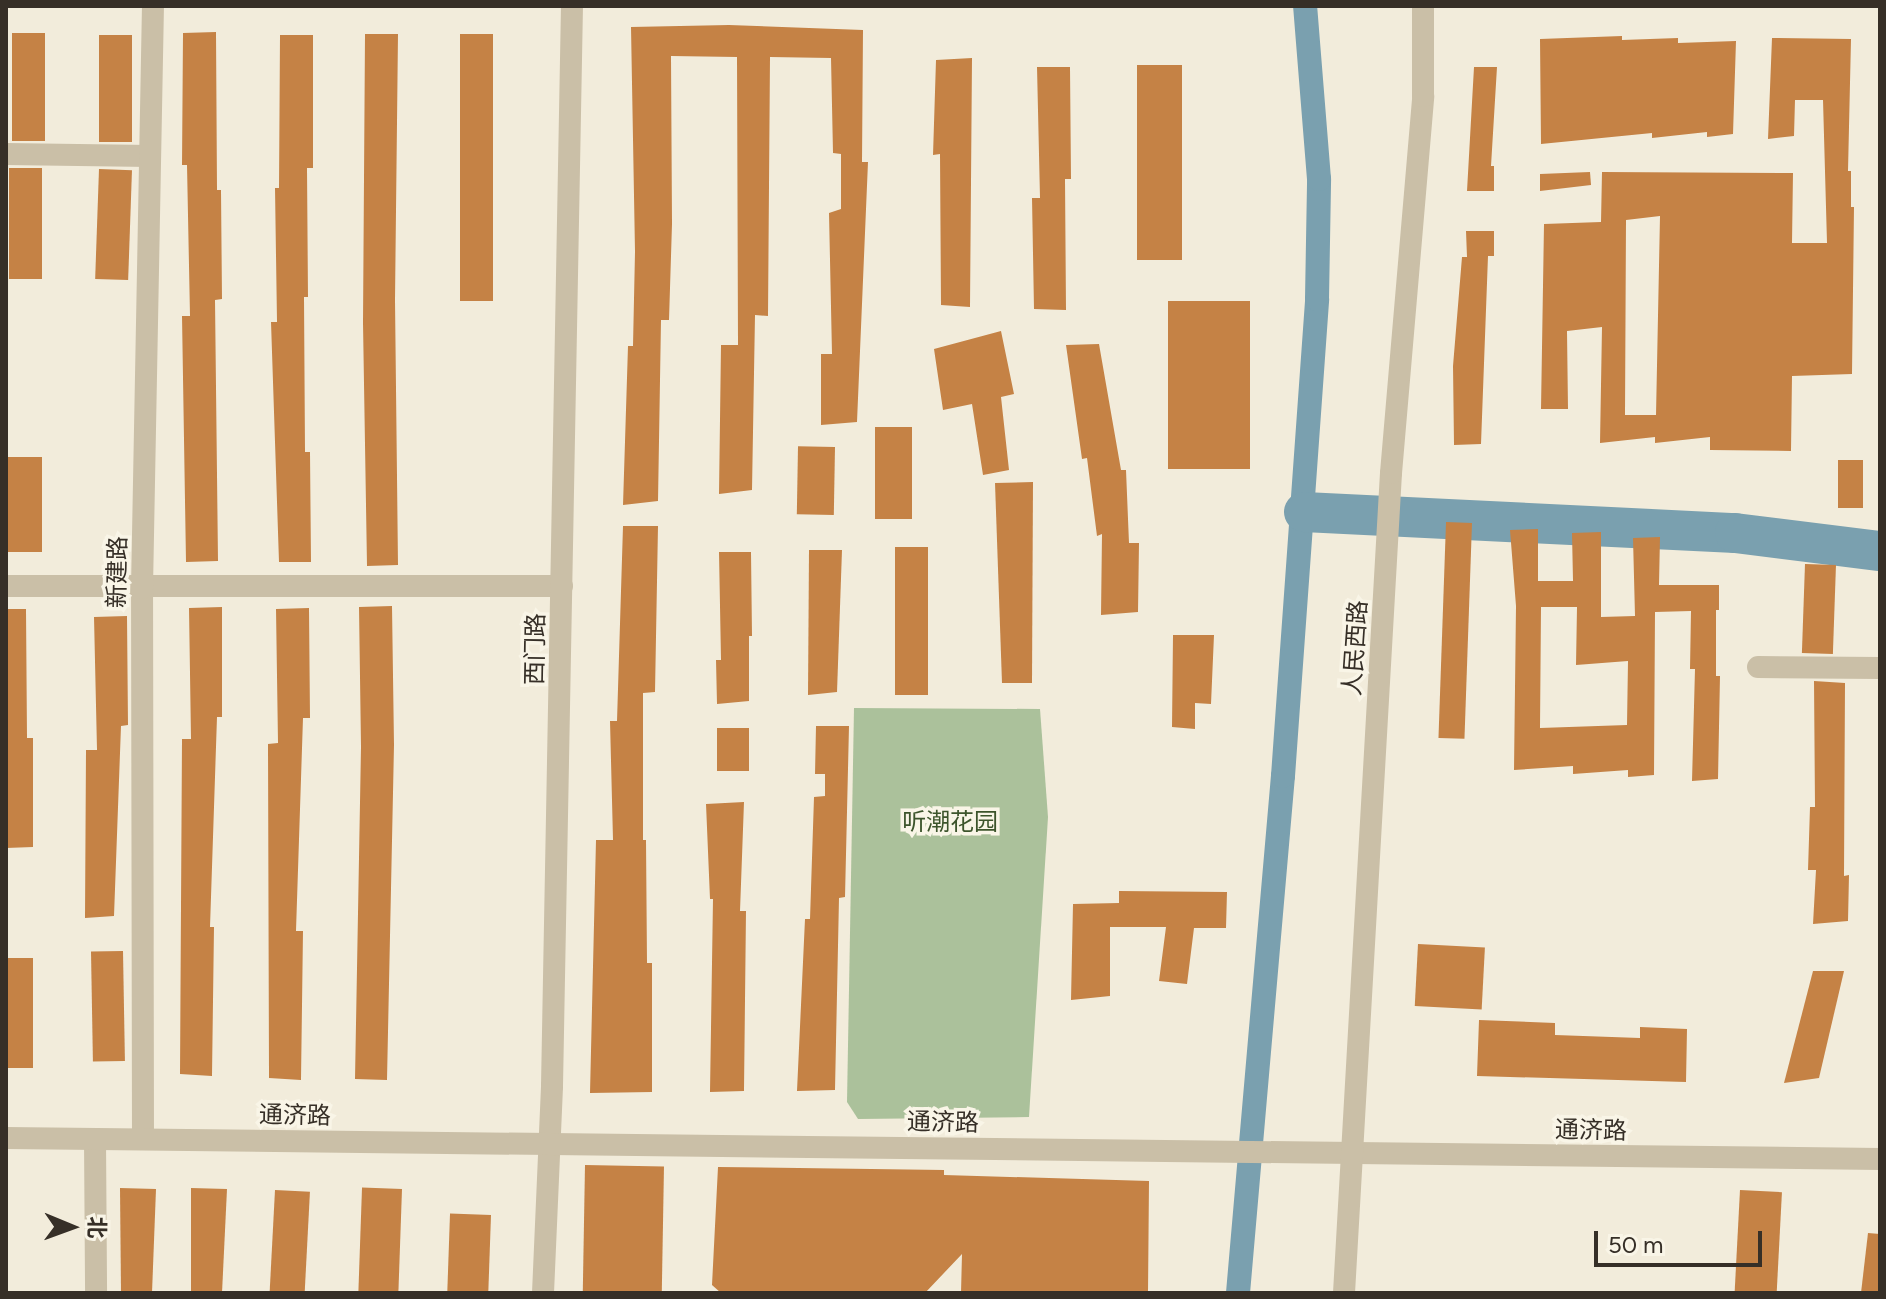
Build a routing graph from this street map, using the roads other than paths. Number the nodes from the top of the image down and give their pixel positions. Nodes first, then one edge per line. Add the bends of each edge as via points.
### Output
1 (153, 6) edge
2 (572, 6) edge
3 (1423, 6) edge
4 (6, 154) edge
5 (150, 156) junction
6 (6, 586) edge
7 (562, 586) junction
8 (142, 588) junction
9 (1758, 667) dead end
10 (1880, 668) edge
11 (6, 1138) edge
12 (95, 1139) junction
13 (143, 1139) junction
14 (550, 1144) junction
15 (1349, 1151) junction
16 (1880, 1159) edge
17 (96, 1293) edge
18 (543, 1293) edge
19 (1344, 1293) edge

1 - 5 street, 新建路
2 - 7 street, 西门路
3 - 15 street, 人民西路 via 1423,96 1391,475
4 - 5 street
5 - 8 street, 新建路
6 - 8 street
7 - 8 street
7 - 14 street, 西门路
8 - 13 street, 新建路
9 - 10 street
11 - 12 street, 通济路
12 - 13 street, 通济路
12 - 17 street
13 - 14 street, 通济路
14 - 15 street, 通济路
14 - 18 street, 西门路
15 - 16 street, 通济路
15 - 19 street, 人民西路

